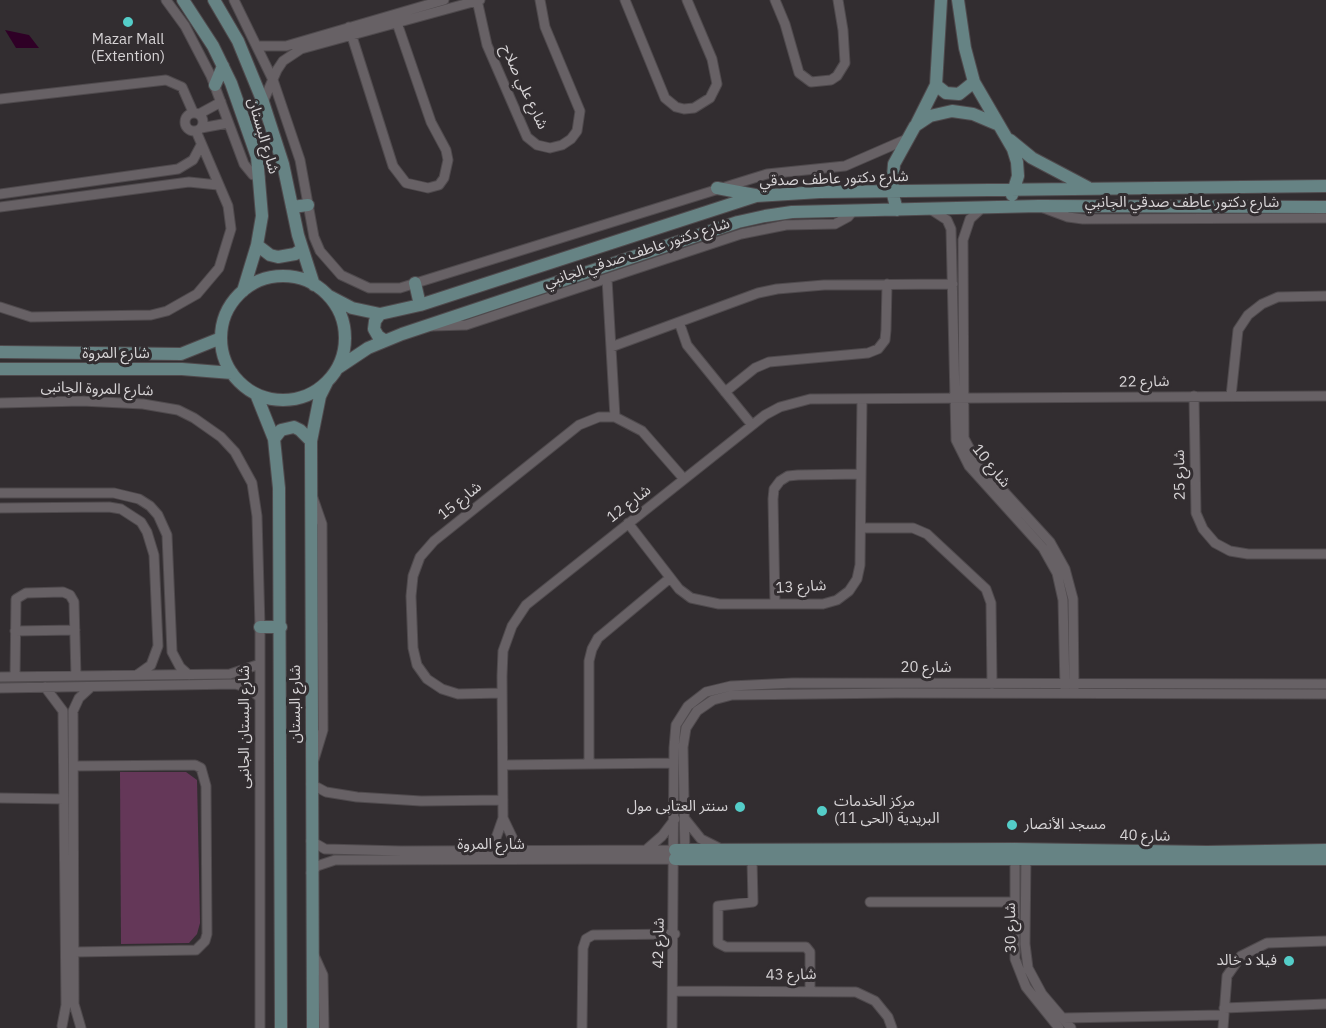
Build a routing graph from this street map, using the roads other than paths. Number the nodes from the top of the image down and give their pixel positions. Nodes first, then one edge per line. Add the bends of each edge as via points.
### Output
1 (166, 0) edge
2 (183, 0) edge
3 (214, 0) edge
4 (234, 0) edge
5 (403, 0) edge
6 (440, 0) edge
7 (478, 0) edge
8 (540, 0) edge
9 (625, 0) edge
10 (687, 0) edge
11 (775, 0) edge
12 (838, 0) edge
13 (958, 0) edge
14 (940, 1) edge
15 (398, 12) junction
16 (397, 23) junction
17 (351, 31) junction
18 (259, 46) junction
19 (222, 66) junction
20 (273, 80) junction
21 (974, 82) junction
22 (215, 85) junction
23 (936, 85) junction
24 (0, 99) edge
25 (221, 102) junction
26 (264, 102) junction
27 (196, 113) junction
28 (228, 123) junction
29 (999, 125) junction
30 (915, 126) junction
31 (199, 129) junction
32 (1006, 137) junction
33 (907, 139) junction
34 (201, 145) junction
35 (260, 177) junction
36 (95, 181) junction
37 (218, 185) junction
38 (1326, 186) edge
39 (717, 188) junction
40 (1015, 189) junction
41 (1090, 189) junction
42 (892, 191) junction
43 (0, 194) edge
44 (96, 195) junction
45 (756, 196) junction
46 (308, 205) junction
47 (1039, 206) junction
48 (0, 207) edge
49 (292, 207) junction
50 (1005, 207) junction
51 (1326, 207) edge
52 (982, 208) junction
53 (930, 209) junction
54 (897, 210) junction
55 (853, 211) junction
56 (1326, 218) edge
57 (257, 245) junction
58 (302, 249) junction
59 (608, 279) junction
60 (415, 284) junction
61 (887, 284) junction
62 (953, 284) junction
63 (314, 285) junction
64 (243, 291) junction
65 (328, 296) junction
66 (1326, 296) edge
67 (420, 305) junction
68 (0, 307) edge
69 (380, 314) junction
70 (680, 322) junction
71 (430, 325) junction
72 (221, 338) junction
73 (384, 340) junction
74 (611, 347) junction
75 (0, 352) edge
76 (338, 368) junction
77 (0, 369) edge
78 (232, 373) junction
79 (327, 382) junction
80 (725, 392) junction
81 (256, 394) junction
82 (1194, 396) junction
83 (1231, 396) junction
84 (1326, 396) edge
85 (862, 399) junction
86 (958, 400) junction
87 (0, 403) edge
88 (615, 417) junction
89 (752, 425) junction
90 (221, 437) joint
91 (274, 439) junction
92 (311, 441) junction
93 (861, 474) junction
94 (684, 479) junction
95 (0, 493) edge
96 (0, 508) edge
97 (628, 523) junction
98 (861, 528) junction
99 (1326, 554) edge
100 (670, 578) junction
101 (775, 604) junction
102 (260, 627) junction
103 (281, 627) junction
104 (75, 630) junction
105 (15, 631) junction
106 (172, 649) junction
107 (158, 651) junction
108 (260, 664) junction
109 (137, 675) junction
110 (189, 675) junction
111 (76, 676) junction
112 (109, 676) junction
113 (0, 677) edge
114 (15, 677) junction
115 (227, 679) junction
116 (1070, 684) junction
117 (1326, 684) edge
118 (109, 686) junction
119 (45, 687) junction
120 (92, 687) junction
121 (988, 687) junction
122 (0, 688) edge
123 (502, 693) junction
124 (1326, 693) edge
125 (1070, 694) junction
126 (260, 698) junction
127 (68, 711) junction
128 (674, 763) junction
129 (590, 764) junction
130 (503, 765) junction
131 (75, 766) junction
132 (311, 784) junction
133 (0, 798) edge
134 (64, 799) junction
135 (503, 800) junction
136 (503, 818) junction
137 (680, 819) junction
138 (69, 828) junction
139 (311, 841) junction
140 (483, 849) junction
141 (525, 850) junction
142 (646, 850) junction
143 (724, 850) junction
144 (1326, 850) edge
145 (1021, 853) junction
146 (680, 854) junction
147 (1326, 859) edge
148 (752, 860) junction
149 (311, 873) junction
150 (1015, 877) junction
151 (1026, 877) junction
152 (870, 902) dead end
153 (1014, 902) junction
154 (675, 934) junction
155 (1326, 941) edge
156 (74, 952) junction
157 (312, 952) junction
158 (810, 990) junction
159 (674, 992) junction
160 (1326, 1004) edge
161 (71, 1008) junction
162 (1223, 1011) junction
163 (1061, 1023) edge
164 (258, 1026) edge
165 (60, 1027) edge
166 (81, 1028) edge
167 (281, 1028) edge
168 (313, 1028) edge
169 (324, 1028) edge
170 (582, 1028) edge
171 (672, 1028) edge
172 (892, 1028) edge
173 (1071, 1028) edge
174 (1223, 1028) edge

1 - 22 street via 189,32
2 - 19 street, شارع البستان
3 - 26 street, شارع البستان via 238,41
4 - 18 street
5 - 15 street
6 - 15 street
7 - 8 street, شارع علي صلاح via 487,45 527,137 550,148 571,140 577,131 580,111 549,38
7 - 16 street
9 - 10 street via 665,98 684,109 711,98 717,84 712,59
11 - 12 street via 799,73 811,82 831,80 845,63
13 - 21 street
14 - 23 street
15 - 17 street
16 - 17 street
16 - 17 street via 448,160 444,178 428,189 406,183 393,166
17 - 18 street via 286,46
17 - 20 street via 292,54 283,61
18 - 20 street
19 - 22 street
19 - 35 street, شارع البستان via 239,102
20 - 26 street
20 - 46 street via 300,160
21 - 23 street via 959,94 946,93
21 - 29 street
22 - 25 street
23 - 30 street
24 - 27 street via 166,80 182,87
25 - 27 street
25 - 28 street
26 - 49 street, شارع البستان
27 - 31 street via 203,120
27 - 31 street via 186,117 185,125
28 - 31 street
28 - 35 street via 244,164
29 - 30 street via 973,114 952,111 930,116
29 - 32 street
30 - 33 street
31 - 34 street
32 - 40 street via 1017,162
32 - 41 street via 1041,164
33 - 39 street via 844,166 768,174
33 - 42 street via 894,164
34 - 36 street via 193,160 178,169
34 - 37 street
35 - 57 street, شارع البستان
36 - 43 street
36 - 44 street
37 - 44 street via 194,182
37 - 68 street via 231,218 230,241 209,282 183,304 151,315 31,317
38 - 41 street, شارع دكتور عاطف صدقي
39 - 45 street
39 - 60 street
40 - 41 street, شارع دكتور عاطف صدقي
40 - 42 street, شارع دكتور عاطف صدقي
40 - 50 street
42 - 45 street, شارع دكتور عاطف صدقي
42 - 54 street
44 - 48 street
45 - 67 street, شارع دكتور عاطف صدقي
46 - 49 street
46 - 60 street via 320,251 341,275 354,283 384,290
47 - 50 street
47 - 51 street
47 - 56 street, شارع دكتور عاطف صدقي الجانبي via 1083,219
49 - 58 street, شارع البستان
50 - 52 street
52 - 53 street
52 - 86 street, شارع 10 via 970,219 963,240
53 - 54 street
53 - 62 street, شارع 10 via 947,220 951,230
54 - 55 street
55 - 59 street, شارع دكتور عاطف صدقي الجانبي via 835,224 756,230
55 - 71 street via 792,212 738,222
57 - 58 street via 278,257
57 - 64 street, شارع البستان
58 - 63 street, شارع البستان
59 - 71 street, شارع دكتور عاطف صدقي الجانبي via 466,325
59 - 74 street
60 - 67 street
61 - 62 street
61 - 70 street via 777,289
61 - 80 street via 885,340 878,349 769,362
62 - 86 street, شارع 10
63 - 64 street via 278,276
63 - 65 street
64 - 72 street via 227,312
65 - 69 street, شارع دكتور عاطف صدقي via 352,308
65 - 76 street via 338,308 344,330 344,353
66 - 83 street via 1278,297 1262,303 1248,315 1238,330
67 - 69 street, شارع دكتور عاطف صدقي
69 - 73 street via 374,329
70 - 74 street
70 - 80 street via 687,345
71 - 73 street
72 - 75 street, شارع المروة via 181,354
72 - 78 street
73 - 76 street
74 - 88 street
76 - 79 street
77 - 78 street, شارع المروة via 182,369
78 - 81 street
79 - 81 street via 312,393 293,399
79 - 92 street, شارع البستان via 320,396
80 - 89 street
81 - 91 street, شارع البستان
82 - 83 street, شارع 22
82 - 86 street, شارع 22
82 - 99 street, شارع 25 via 1196,513 1203,529 1215,543 1230,551
83 - 84 street, شارع 22
85 - 86 street, شارع 12
85 - 89 street, شارع 12 via 796,402
85 - 93 street, شارع 13
86 - 116 street, شارع 10 via 956,440 961,454 1043,548 1057,573
87 - 90 street, شارع المروة الجانبى via 82,401 160,406 194,417
88 - 94 street via 646,435
88 - 123 street, شارع 15 via 599,417 579,425 434,541 420,557 413,576 412,648 417,664 427,679 442,689 458,694
89 - 94 street, شارع 12
90 - 102 street, شارع البستان الجانبى via 244,467 255,498
91 - 92 street via 281,430 294,428
91 - 103 street, شارع البستان via 279,488
92 - 132 street, شارع البستان
93 - 98 street, شارع 13
93 - 101 street via 788,476 774,489
94 - 97 street, شارع 12
95 - 106 street via 114,493 150,506 167,535
96 - 107 street via 109,507 141,522 154,555
97 - 100 street, شارع 13
97 - 123 street, شارع 12 via 526,605 512,626 503,651
98 - 101 street, شارع 13 via 860,565 849,591 822,604
98 - 121 street via 912,528 927,534 986,589 991,603
100 - 101 street, شارع 13 via 692,598 705,603
100 - 129 street via 598,638 592,649
102 - 103 street
102 - 108 street, شارع البستان الجانبى
103 - 167 street, شارع البستان
104 - 105 street
104 - 105 street via 72,598 63,592 19,596 15,603
104 - 111 street
105 - 114 street
106 - 107 street
106 - 110 street via 176,662
107 - 109 street via 151,665
108 - 115 street
108 - 126 street, شارع البستان الجانبى
109 - 110 street
109 - 112 street
110 - 115 street
111 - 112 street
111 - 114 street
112 - 118 street
113 - 114 street
115 - 118 street
115 - 126 street
116 - 117 street, شارع 20
116 - 121 street, شارع 20
116 - 125 street, شارع 10
118 - 120 street
119 - 120 street
119 - 122 street
119 - 127 street
120 - 127 street
121 - 125 street, شارع 20
121 - 128 street, شارع 20 via 793,683 731,686 706,692 688,706 676,725
121 - 137 street, شارع 20 via 732,695 712,700 697,711 686,728
123 - 130 street, شارع 12
124 - 125 street, شارع 20
126 - 164 street, شارع البستان الجانبى
127 - 131 street
127 - 134 street
128 - 129 street
128 - 137 street, شارع 20
129 - 130 street
130 - 135 street, شارع 12
131 - 138 street
131 - 156 street via 201,768 206,786 207,934 196,950
132 - 135 street via 326,792 357,797
132 - 139 street, شارع البستان
133 - 134 street
134 - 138 street
135 - 136 street, شارع 12
136 - 140 street, شارع 12 via 496,838
136 - 141 street, شارع 12 via 514,841
137 - 142 street
137 - 143 street via 701,838
137 - 146 street, شارع 20
138 - 156 street
138 - 161 street
139 - 140 street, شارع المروة via 325,849
139 - 149 street, شارع البستان
140 - 141 street, شارع المروة
141 - 142 street, شارع المروة
142 - 146 street, شارع المروة
143 - 145 street, شارع 40
143 - 146 street, شارع 40
144 - 145 street, شارع 40
145 - 147 street, شارع 40 via 1239,861
145 - 148 street, شارع 40
145 - 150 street, شارع 30
145 - 151 street, شارع 30
146 - 148 street, شارع 40
146 - 149 street, شارع المروة via 335,860 317,866
146 - 154 street, شارع 42
148 - 158 street via 753,902 718,906 718,943 806,947 810,952
149 - 157 street, شارع البستان
150 - 151 street
150 - 153 street, شارع 30
151 - 163 street, شارع 30 via 1028,968
152 - 153 street
153 - 163 street, شارع 30 via 1019,973 1026,987
154 - 159 street, شارع 42
154 - 170 street via 593,935 586,939
155 - 162 street via 1274,942 1241,956 1227,976
156 - 161 street
157 - 168 street, شارع البستان
157 - 169 street via 323,975
158 - 159 street, شارع 43
158 - 172 street, شارع 43 via 856,992 874,1001
159 - 171 street, شارع 42
160 - 162 street
161 - 165 street
161 - 166 street
162 - 163 street
162 - 174 street
163 - 173 street, شارع 30
165 - 166 street via 69,1024

